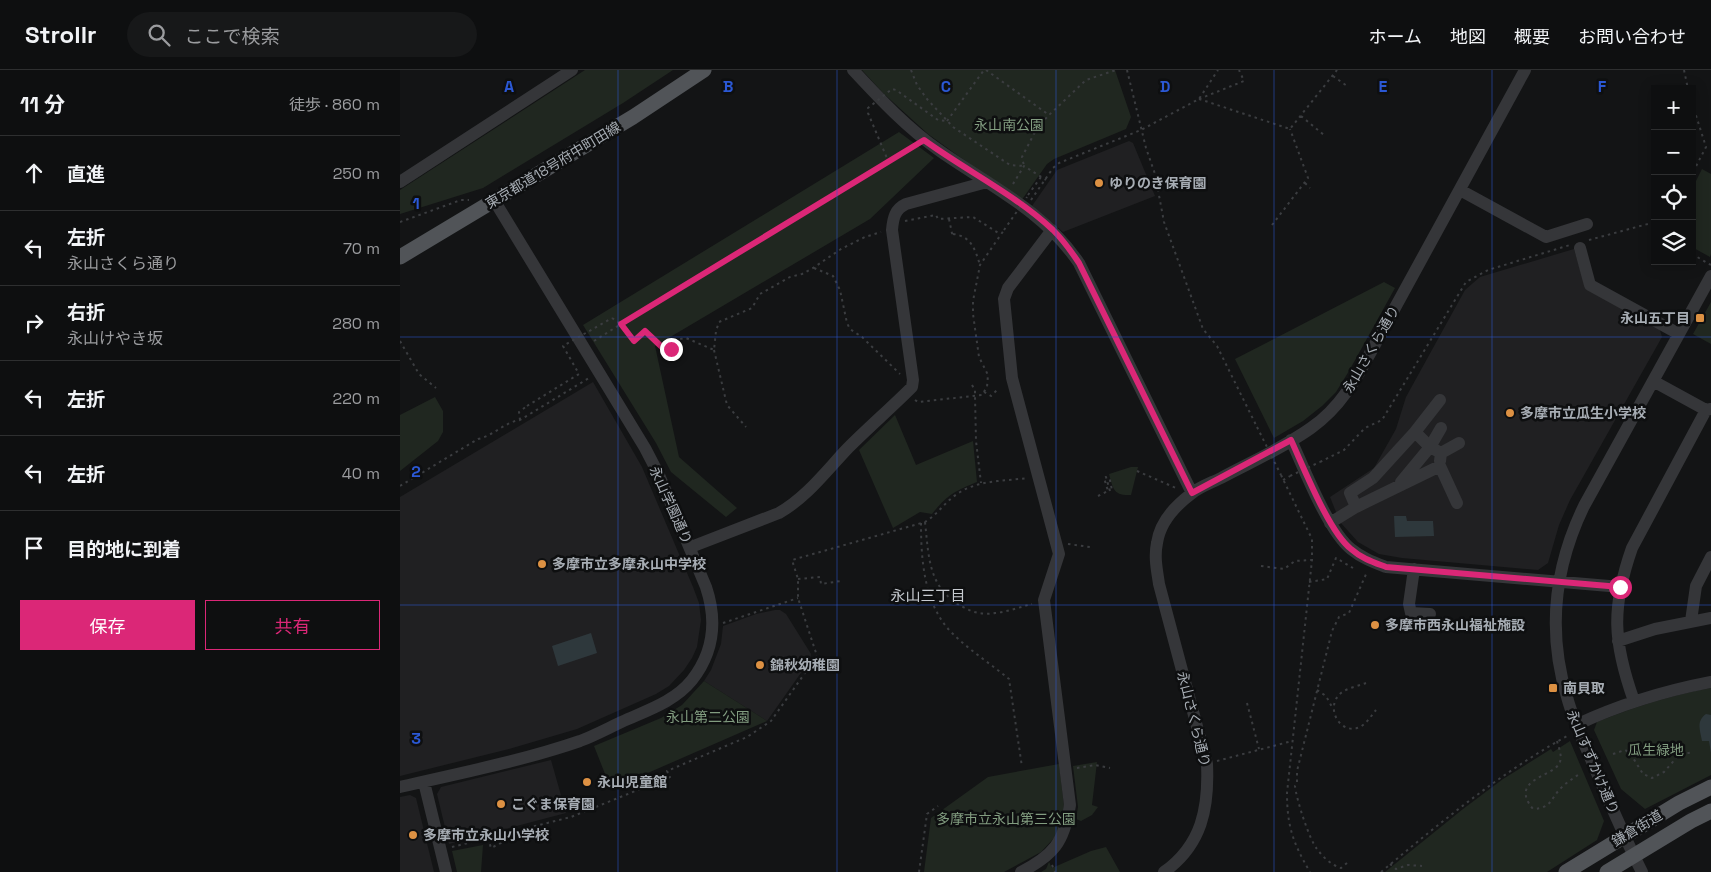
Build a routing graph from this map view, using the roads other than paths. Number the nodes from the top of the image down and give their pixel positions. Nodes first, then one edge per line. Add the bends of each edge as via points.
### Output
1 (572, 70) edge
2 (704, 70) edge
3 (853, 70) edge
4 (1526, 70) edge
5 (400, 182) edge
6 (987, 182) junction
7 (1460, 190) junction
8 (494, 200) junction
9 (1586, 224) dead end
10 (1052, 230) junction
11 (1582, 244) road end
12 (400, 257) edge
13 (1711, 276) edge
14 (1679, 334) junction
15 (1653, 381) junction
16 (1440, 400) dead end
17 (1708, 409) edge
18 (1441, 428) dead end
19 (1415, 432) junction
20 (1291, 440) junction
21 (1459, 443) dead end
22 (1430, 447) junction
23 (1440, 460) junction
24 (1398, 486) junction
25 (1192, 493) junction
26 (1458, 503) dead end
27 (1356, 507) junction
28 (1330, 523) junction
29 (691, 547) junction
30 (1711, 557) edge
31 (1414, 569) junction
32 (1558, 582) junction
33 (1620, 587) junction
34 (1430, 614) dead end
35 (1711, 618) edge
36 (1691, 621) junction
37 (1618, 641) junction
38 (1711, 682) edge
39 (1634, 702) junction
40 (1573, 730) junction
41 (424, 782) junction
42 (1711, 787) edge
43 (400, 788) edge
44 (1711, 811) edge
45 (1624, 835) junction
46 (1633, 855) junction
47 (446, 872) edge
48 (1021, 872) edge
49 (1164, 872) edge
50 (1566, 872) edge
51 (1607, 872) edge
52 (1642, 872) edge

1 - 5 street
2 - 8 main road, 東京都道18号府中町田線 via 633,117
3 - 6 street via 924,140
4 - 7 street, 永山さくら通り
6 - 10 street via 1026,203
6 - 29 street via 906,204 896,211 892,220 912,387 791,506
7 - 9 street via 1546,238
7 - 20 street, 永山さくら通り via 1351,388 1324,418
8 - 12 main road, 東京都道18号府中町田線
8 - 29 street, 永山学園通り via 645,448
10 - 25 street via 1079,263
10 - 48 street via 1008,288 1004,300 1012,378 1059,554 1044,600 1070,805 1064,833 1057,844 1048,855
11 - 14 street via 1590,285
13 - 14 street, 永山すずかけ通り
14 - 15 street, 永山すずかけ通り
15 - 17 street
15 - 32 street, 永山すずかけ通り via 1573,529
16 - 19 street
17 - 33 street via 1632,548
18 - 22 street
19 - 22 street
19 - 27 street via 1373,478 1350,493
20 - 25 street, 永山さくら通り
20 - 28 street
21 - 23 street
22 - 23 street
22 - 24 street
23 - 24 street
23 - 26 street
24 - 27 street
25 - 49 street, 永山さくら通り via 1166,520 1156,554 1160,584 1207,764 1207,796 1199,830 1191,844
27 - 28 street
28 - 31 street via 1349,548 1371,562 1386,567
29 - 41 street, 永山学園通り via 711,602 713,626 710,648 692,680 674,697 581,740
30 - 36 street via 1696,586
31 - 32 street
31 - 34 street via 1409,604 1411,613
32 - 33 street
32 - 40 street, 永山すずかけ通り via 1555,637
33 - 37 street via 1616,619
35 - 36 street
36 - 37 street
37 - 39 street via 1623,670
38 - 39 street
39 - 40 street
40 - 45 street, 永山すずかけ通り
41 - 43 street, 永山学園通り
41 - 47 street
42 - 45 main road, 鎌倉街道
44 - 46 main road, 鎌倉街道
45 - 46 street, 永山すずかけ通り
45 - 50 main road, 鎌倉街道
46 - 51 main road, 鎌倉街道
46 - 52 street, 永山すずかけ通り

